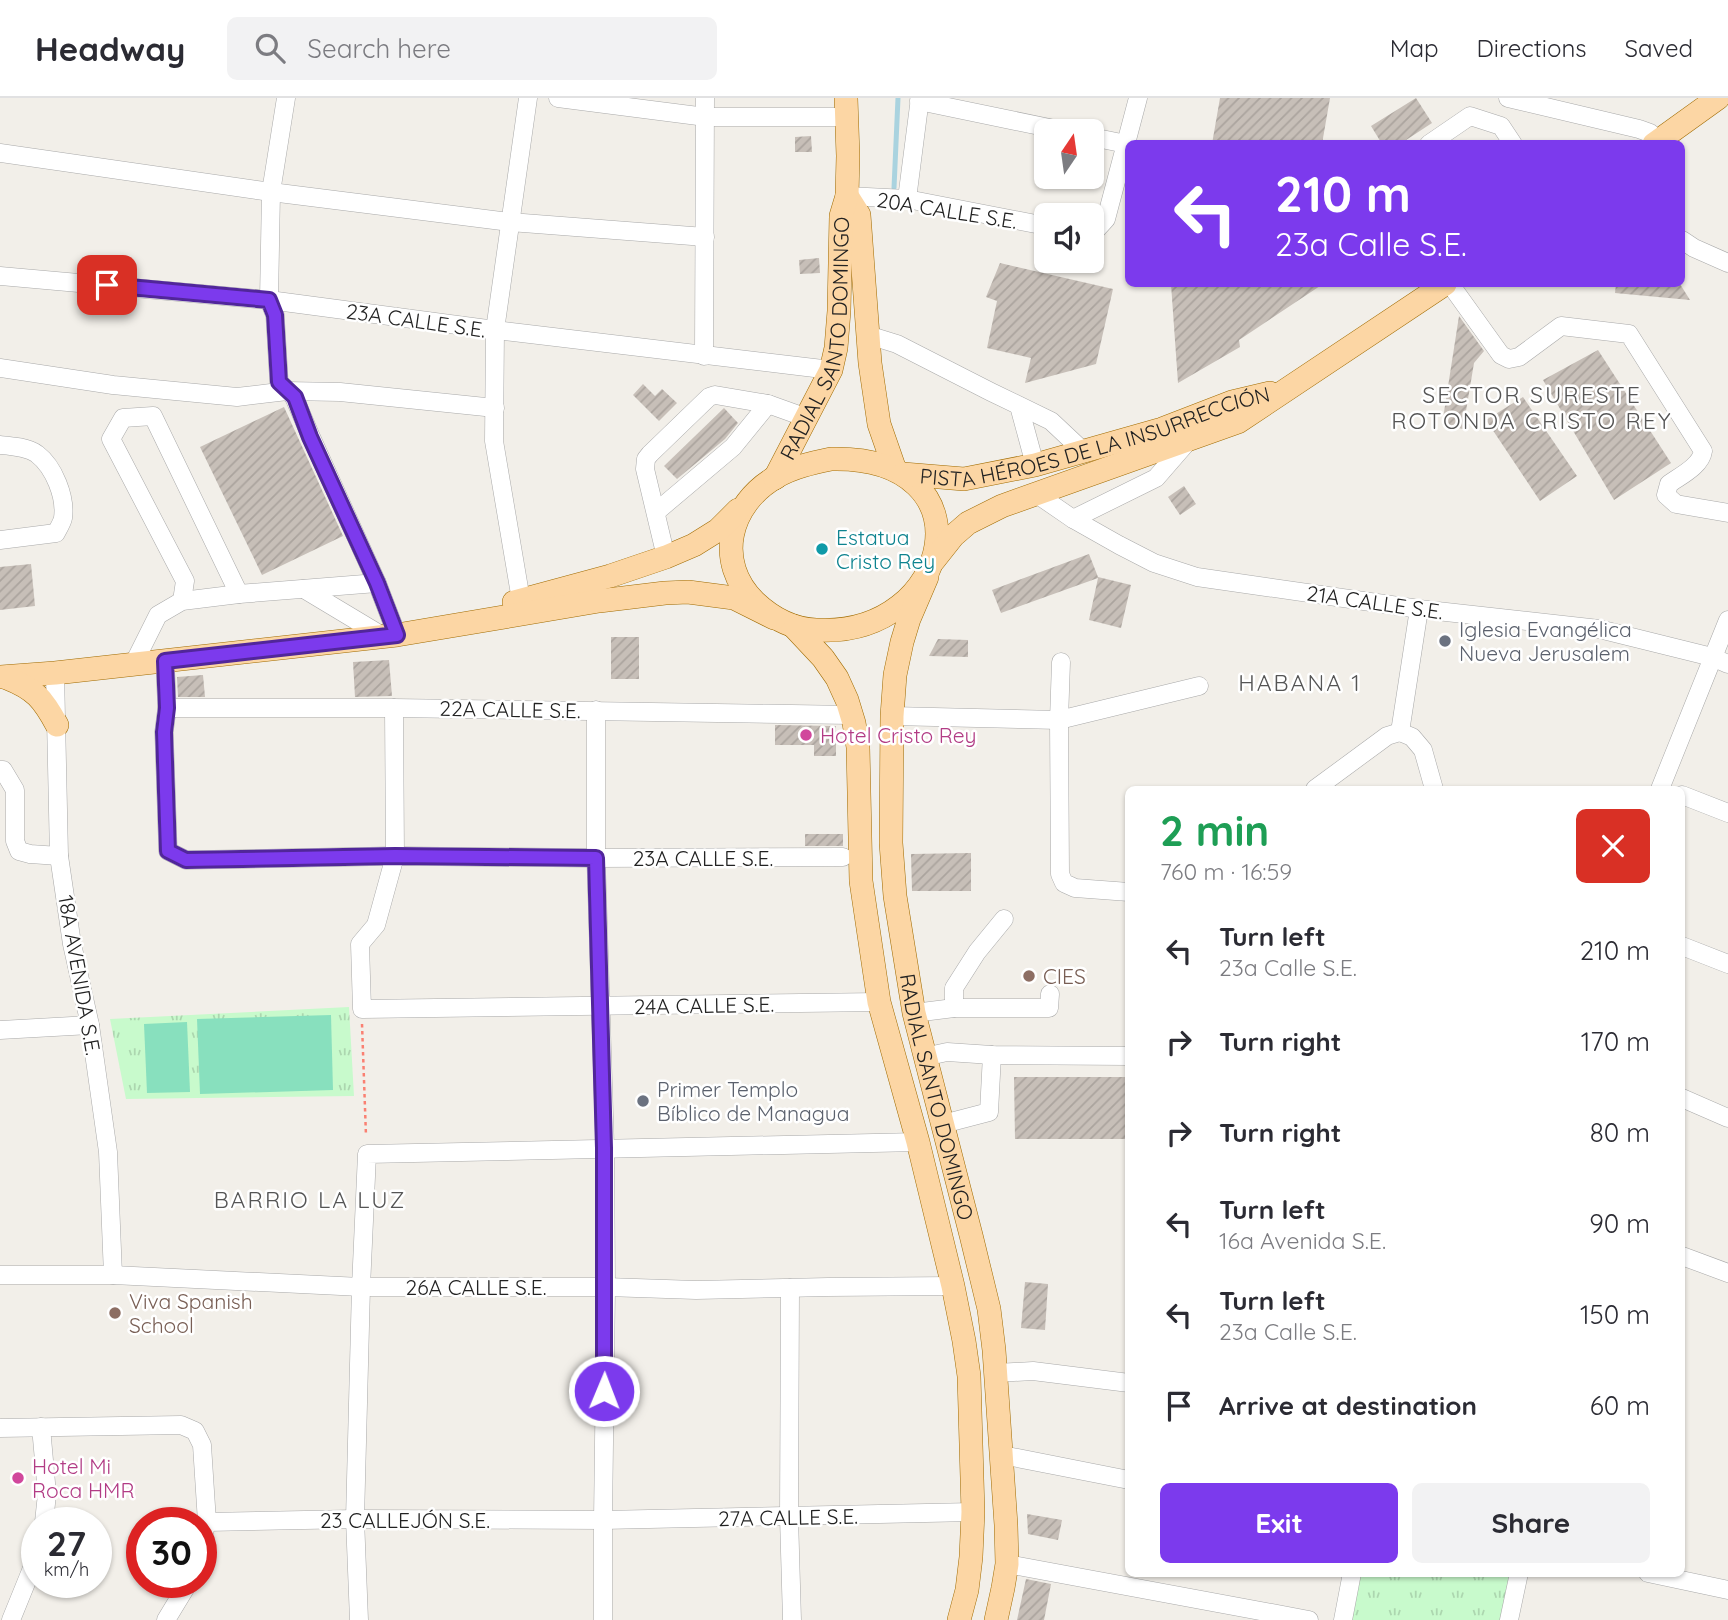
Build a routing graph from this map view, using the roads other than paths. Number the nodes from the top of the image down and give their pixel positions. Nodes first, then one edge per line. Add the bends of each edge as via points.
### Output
1 (286, 98) edge
2 (528, 98) edge
3 (558, 98) edge
4 (705, 98) edge
5 (1138, 98) edge
6 (1508, 98) edge
7 (1718, 98) edge
8 (919, 100) edge
9 (1569, 105) edge
10 (846, 108) edge
11 (706, 117) junction
12 (1034, 125) edge
13 (1104, 139) edge
14 (1127, 140) edge
15 (1435, 140) edge
16 (1510, 140) edge
17 (1655, 140) edge
18 (1659, 140) edge
19 (1125, 144) edge
20 (1125, 148) edge
21 (0, 153) edge
22 (271, 192) junction
23 (847, 196) junction
24 (908, 199) junction
25 (510, 222) junction
26 (1104, 222) edge
27 (1034, 224) edge
28 (705, 237) junction
29 (1685, 242) edge
30 (1728, 263) edge
31 (0, 275) edge
32 (1442, 287) edge
33 (1449, 287) edge
34 (1463, 287) edge
35 (269, 300) junction
36 (495, 330) junction
37 (867, 335) junction
38 (704, 356) junction
39 (1509, 359) junction
40 (0, 369) edge
41 (831, 370) junction
42 (1286, 388) junction
43 (287, 391) junction
44 (768, 404) junction
45 (1019, 406) junction
46 (495, 408) junction
47 (807, 418) junction
48 (1189, 439) junction
49 (0, 445) edge
50 (1084, 452) junction
51 (1035, 465) junction
52 (899, 472) junction
53 (775, 478) junction
54 (755, 493) junction
55 (1038, 495) junction
56 (656, 512) junction
57 (1728, 513) edge
58 (1073, 519) junction
59 (0, 540) edge
60 (666, 557) junction
61 (929, 569) junction
62 (377, 583) junction
63 (304, 589) junction
64 (239, 594) junction
65 (521, 600) junction
66 (182, 601) junction
67 (1419, 609) junction
68 (1728, 620) edge
69 (784, 622) junction
70 (420, 630) junction
71 (391, 636) junction
72 (165, 661) junction
73 (1720, 661) edge
74 (1061, 662) dead end
75 (132, 665) junction
76 (55, 674) junction
77 (2, 677) edge
78 (1199, 686) dead end
79 (167, 708) junction
80 (394, 708) junction
81 (596, 710) junction
82 (852, 715) junction
83 (892, 716) junction
84 (1059, 720) junction
85 (57, 725) junction
86 (1400, 732) junction
87 (0, 770) edge
88 (1319, 786) edge
89 (1433, 786) edge
90 (1664, 786) edge
91 (1685, 795) edge
92 (1728, 813) edge
93 (59, 856) junction
94 (395, 856) junction
95 (843, 857) dead end
96 (596, 858) junction
97 (1125, 892) edge
98 (1004, 919) dead end
99 (1685, 947) edge
100 (1728, 964) edge
101 (1049, 994) dead end
102 (880, 1002) junction
103 (601, 1006) junction
104 (954, 1007) junction
105 (914, 1013) junction
106 (90, 1025) junction
107 (0, 1030) edge
108 (992, 1055) junction
109 (1125, 1056) edge
110 (924, 1057) junction
111 (1685, 1099) edge
112 (1728, 1118) edge
113 (943, 1124) junction
114 (918, 1142) junction
115 (604, 1148) junction
116 (1685, 1256) edge
117 (1728, 1273) edge
118 (0, 1275) edge
119 (113, 1275) junction
120 (953, 1286) junction
121 (361, 1287) junction
122 (606, 1287) junction
123 (790, 1288) junction
124 (997, 1377) junction
125 (1125, 1382) edge
126 (41, 1427) junction
127 (0, 1428) edge
128 (1002, 1455) junction
129 (1125, 1479) edge
130 (46, 1507) edge
131 (206, 1507) edge
132 (973, 1512) junction
133 (789, 1517) junction
134 (355, 1518) junction
135 (603, 1520) junction
136 (217, 1522) edge
137 (1007, 1564) junction
138 (1351, 1577) edge
139 (1518, 1577) edge
140 (1667, 1577) edge
141 (1728, 1590) edge
142 (21, 1595) edge
143 (179, 1598) edge
144 (11, 1620) edge
145 (166, 1620) edge
146 (359, 1620) edge
147 (603, 1620) edge
148 (792, 1620) edge
149 (959, 1620) edge
150 (974, 1620) edge
151 (996, 1620) edge
152 (1308, 1620) edge
153 (1343, 1620) edge
154 (1509, 1620) edge

1 - 22 street
2 - 25 street
3 - 11 street
4 - 11 street
5 - 14 street
6 - 9 street
7 - 18 main road
8 - 12 street
8 - 24 street
9 - 17 street via 1650,133
10 - 11 street
10 - 23 main road, RADIAL SANTO DOMINGO
11 - 28 street
13 - 19 street
15 - 16 street via 1470,116 1501,126
20 - 26 street
21 - 22 street
22 - 25 street
22 - 35 street
23 - 24 street, 20A CALLE S.E.
23 - 37 main road, RADIAL SANTO DOMINGO via 859,215
23 - 41 main road, RADIAL SANTO DOMINGO via 841,216 838,331
24 - 27 street, 20A CALLE S.E.
25 - 28 street
25 - 36 street
28 - 38 street
29 - 30 street
31 - 35 street, 23A CALLE S.E.
32 - 42 main road, PISTA HÉROES DE LA INSURRECCIÓN
33 - 39 street via 1501,355
34 - 39 street
35 - 36 street, 23A CALLE S.E.
35 - 43 street via 275,315 279,382
36 - 38 street, 23A CALLE S.E.
36 - 46 street
37 - 45 street via 897,344
37 - 52 main road, RADIAL SANTO DOMINGO via 879,424
38 - 41 street, 23A CALLE S.E.
39 - 57 street via 1519,357 1561,326 1629,334 1703,451 1697,463 1669,484 1666,495 1675,503
40 - 43 street via 237,397
41 - 47 main road, RADIAL SANTO DOMINGO
42 - 48 main road, PISTA HÉROES DE LA INSURRECCIÓN via 1238,422
42 - 50 main road, PISTA HÉROES DE LA INSURRECCIÓN
43 - 46 street
43 - 62 street via 295,397
44 - 47 street
44 - 56 street via 733,447
44 - 56 street via 709,397 646,459
45 - 50 street via 1051,421
45 - 51 street
46 - 65 street via 495,441
47 - 53 main road, RADIAL SANTO DOMINGO
48 - 55 main road, PISTA HÉROES DE LA INSURRECCIÓN
48 - 58 street via 1156,478
49 - 59 street via 35,453 48,465 57,482 63,520 56,533
50 - 51 main road, PISTA HÉROES DE LA INSURRECCIÓN
51 - 52 main road, PISTA HÉROES DE LA INSURRECCIÓN via 964,479
52 - 53 main road via 868,461 831,460 807,464
52 - 61 main road via 927,498 933,510 938,534
53 - 54 main road
54 - 60 main road via 718,530
54 - 69 main road via 734,530 730,559 742,587 760,607
55 - 58 street, 21A CALLE S.E.
55 - 61 main road, PISTA HÉROES DE LA INSURRECCIÓN via 968,523
56 - 60 street
58 - 67 street, 21A CALLE S.E. via 1154,563 1197,577
60 - 65 main road
61 - 69 main road via 903,603 868,623 828,631
61 - 83 main road, RADIAL SANTO DOMINGO via 902,642
62 - 63 street
62 - 71 street
63 - 64 street
63 - 71 street
64 - 66 street
64 - 66 street via 153,416 123,418 111,439 185,581
65 - 70 main road
66 - 75 street via 158,615
67 - 73 street, 21A CALLE S.E. via 1599,629
67 - 86 street
68 - 73 street
69 - 70 main road via 734,598 688,592 599,601
69 - 82 main road, RADIAL SANTO DOMINGO via 823,658
70 - 71 main road
71 - 72 main road
72 - 75 main road
72 - 79 street
73 - 90 street
74 - 84 street
75 - 76 main road
76 - 77 main road
76 - 85 street, 18A AVENIDA S.E.
77 - 85 main road via 34,691
78 - 84 street
79 - 80 street, 22A CALLE S.E.
79 - 94 street, 23A CALLE S.E. via 168,851 186,860
80 - 81 street, 22A CALLE S.E.
80 - 94 street
81 - 82 street, 22A CALLE S.E.
81 - 96 street
82 - 102 main road, RADIAL SANTO DOMINGO via 858,747 861,881
83 - 84 street
83 - 105 main road, RADIAL SANTO DOMINGO via 891,843
84 - 97 street via 1060,874 1064,883 1075,888
85 - 93 street, 18A AVENIDA S.E.
86 - 88 street via 1387,736
86 - 89 street via 1423,750
87 - 93 street via 15,790 19,850
91 - 92 street
93 - 106 street, 18A AVENIDA S.E.
94 - 96 street, 23A CALLE S.E.
94 - 103 street, 24A CALLE S.E. via 376,925 360,944 362,1009
95 - 96 street, 23A CALLE S.E.
96 - 103 street
98 - 104 street via 954,988
99 - 100 street
101 - 104 street via 1049,1009
102 - 103 street, 24A CALLE S.E.
102 - 114 main road, RADIAL SANTO DOMINGO
103 - 115 street
104 - 105 street
105 - 110 main road, RADIAL SANTO DOMINGO
106 - 107 street
106 - 119 street, 18A AVENIDA S.E. via 108,1152
108 - 109 street
108 - 110 street via 947,1052
108 - 113 street via 989,1112
110 - 113 main road, RADIAL SANTO DOMINGO
111 - 112 street
113 - 124 main road, RADIAL SANTO DOMINGO via 989,1309
114 - 115 street
114 - 120 main road, RADIAL SANTO DOMINGO
115 - 121 street via 367,1154
115 - 122 street
116 - 117 street
118 - 119 street, 26A CALLE S.E.
119 - 121 street, 26A CALLE S.E.
120 - 123 street, 26A CALLE S.E.
120 - 132 main road, RADIAL SANTO DOMINGO via 969,1376
121 - 122 street, 26A CALLE S.E.
121 - 134 street
122 - 123 street, 26A CALLE S.E.
122 - 135 street
123 - 133 street
124 - 125 street via 1033,1371
124 - 128 main road, RADIAL SANTO DOMINGO
124 - 132 main road via 980,1435 980,1475
126 - 127 street
126 - 130 street
126 - 131 street via 181,1425 195,1431 202,1445
128 - 129 street
128 - 137 main road, RADIAL SANTO DOMINGO
132 - 133 street, 27A CALLE S.E.
132 - 149 main road, RADIAL SANTO DOMINGO via 967,1590
132 - 150 main road via 979,1572
133 - 135 street, 27A CALLE S.E.
133 - 148 street
134 - 135 street, 23 CALLEJÓN S.E.
134 - 136 street, 23 CALLEJÓN S.E.
134 - 146 street
135 - 147 street
137 - 151 main road, RADIAL SANTO DOMINGO
137 - 152 street
138 - 153 street
139 - 154 street
140 - 141 street
142 - 144 street
143 - 145 street

